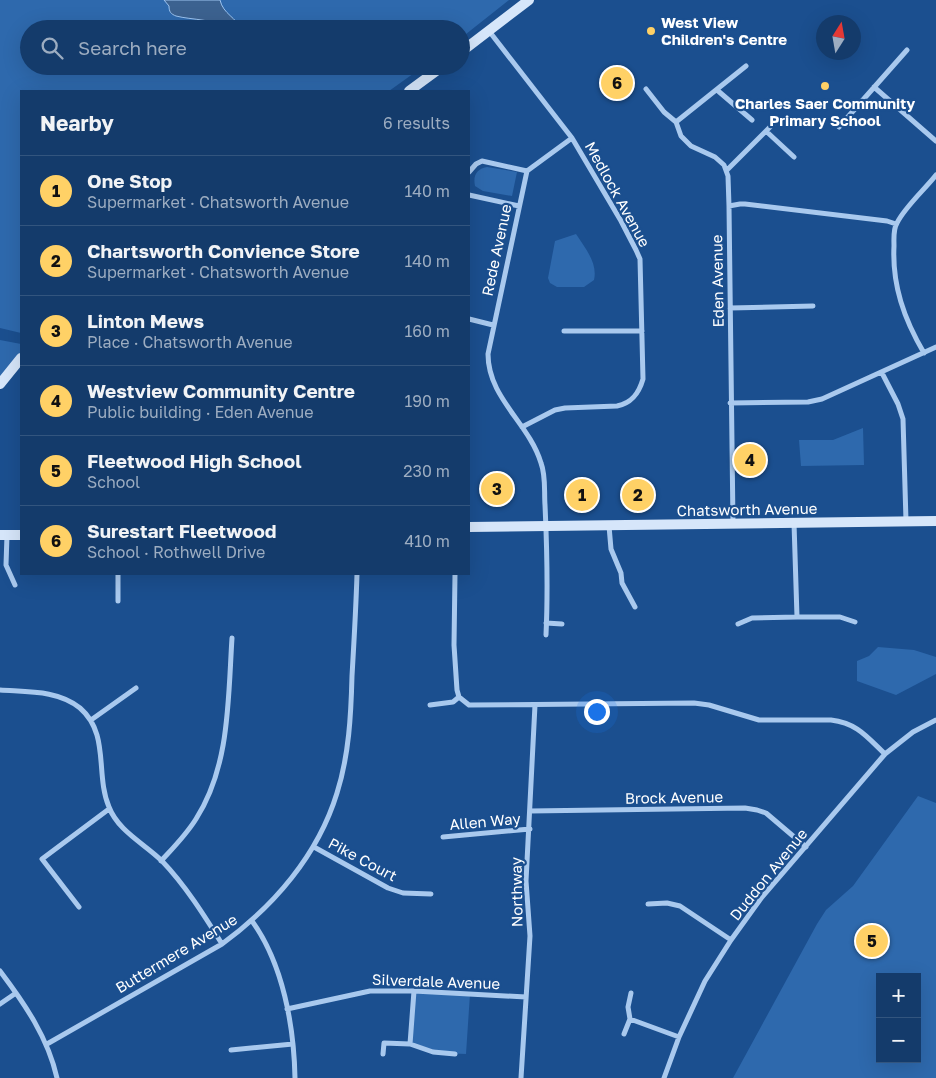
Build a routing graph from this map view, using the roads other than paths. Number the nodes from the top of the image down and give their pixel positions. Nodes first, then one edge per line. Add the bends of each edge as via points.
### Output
1 (529, 0) edge
2 (489, 31) junction
3 (470, 45) edge
4 (906, 50) dead end
5 (746, 66) dead end
6 (431, 75) edge
7 (874, 87) junction
8 (646, 88) dead end
9 (410, 90) edge
10 (717, 90) junction
11 (752, 120) dead end
12 (676, 122) junction
13 (776, 122) dead end
14 (839, 127) dead end
15 (767, 132) junction
16 (572, 138) junction
17 (936, 141) edge
18 (794, 157) dead end
19 (726, 170) junction
20 (470, 171) edge
21 (527, 171) junction
22 (936, 176) edge
23 (470, 195) edge
24 (519, 206) junction
25 (729, 206) junction
26 (896, 224) junction
27 (814, 306) dead end
28 (730, 308) junction
29 (470, 320) edge
30 (493, 325) junction
31 (564, 331) dead end
32 (642, 331) junction
33 (936, 347) edge
34 (924, 353) junction
35 (20, 359) edge
36 (882, 373) junction
37 (0, 384) edge
38 (730, 403) junction
39 (522, 428) junction
40 (906, 521) junction
41 (936, 521) edge
42 (794, 523) junction
43 (733, 524) junction
44 (609, 526) junction
45 (470, 527) edge
46 (546, 527) junction
47 (4, 535) edge
48 (20, 535) edge
49 (118, 575) edge
50 (357, 575) edge
51 (455, 575) edge
52 (15, 585) dead end
53 (118, 601) dead end
54 (636, 607) dead end
55 (797, 617) junction
56 (855, 622) dead end
57 (546, 624) junction
58 (562, 624) dead end
59 (738, 624) dead end
60 (546, 635) dead end
61 (232, 638) dead end
62 (136, 688) dead end
63 (0, 690) edge
64 (459, 697) junction
65 (430, 705) dead end
66 (535, 705) junction
67 (91, 720) junction
68 (936, 720) edge
69 (885, 754) junction
70 (109, 809) junction
71 (530, 811) junction
72 (530, 829) junction
73 (443, 837) dead end
74 (314, 847) junction
75 (806, 847) junction
76 (161, 860) junction
77 (431, 894) dead end
78 (648, 904) dead end
79 (80, 907) dead end
80 (252, 921) junction
81 (731, 940) junction
82 (222, 944) junction
83 (0, 972) edge
84 (414, 991) junction
85 (16, 992) junction
86 (631, 993) dead end
87 (526, 996) junction
88 (0, 1004) edge
89 (288, 1009) junction
90 (630, 1019) junction
91 (624, 1034) dead end
92 (679, 1037) junction
93 (47, 1044) junction
94 (293, 1044) junction
95 (410, 1044) junction
96 (231, 1050) dead end
97 (383, 1054) dead end
98 (455, 1054) dead end
99 (57, 1078) edge
100 (295, 1078) edge
101 (521, 1078) edge
102 (664, 1078) edge

1 - 2 street
2 - 3 street
2 - 16 street, Medlock Avenue
4 - 7 street
5 - 10 street
6 - 9 street
7 - 14 street
7 - 17 street
8 - 12 street
10 - 11 street
10 - 12 street
12 - 19 street via 681,136 691,146 715,157
13 - 15 street
15 - 18 street
15 - 19 street
16 - 21 street
16 - 32 street, Medlock Avenue via 640,259
19 - 25 street, Eden Avenue
20 - 21 street via 482,161
21 - 24 street, Rede Avenue
22 - 26 street
23 - 24 street
24 - 30 street, Rede Avenue
25 - 26 street via 745,204
25 - 28 street, Eden Avenue
26 - 34 street via 895,279 906,318
27 - 28 street
28 - 38 street, Eden Avenue
29 - 30 street
30 - 39 street, Rede Avenue via 488,354 490,373 496,389
31 - 32 street
32 - 39 street, Medlock Avenue via 643,379 631,400 617,406 555,410
33 - 34 street
34 - 36 street
35 - 37 street
36 - 38 street via 831,396 808,402
36 - 40 street via 903,419
38 - 43 street, Eden Avenue
39 - 46 street, Rede Avenue via 543,470
40 - 41 street, Chatsworth Avenue
40 - 42 street, Chatsworth Avenue
42 - 43 street, Chatsworth Avenue
42 - 55 street
43 - 44 street, Chatsworth Avenue
44 - 46 street, Chatsworth Avenue
44 - 54 street via 622,583
45 - 46 street, Chatsworth Avenue
46 - 57 street, Rede Avenue
47 - 48 street
47 - 52 street via 6,565
49 - 53 street
50 - 74 street, Buttermere Avenue via 345,762 337,793
51 - 64 street via 454,645
55 - 56 street via 840,617
55 - 59 street via 752,618
57 - 58 street
57 - 60 street, Rede Avenue
61 - 76 street via 224,746 219,767 196,818
62 - 67 street
63 - 67 street via 56,695 79,708
64 - 65 street via 453,702
64 - 66 street via 475,706
66 - 69 street via 694,703 759,720 831,720 862,731
66 - 71 street, Northway
67 - 70 street via 98,734 102,780
68 - 69 street, Duddon Avenue via 913,732
69 - 75 street, Duddon Avenue
70 - 76 street via 129,833
70 - 79 street via 42,858
71 - 72 street, Northway
71 - 75 street, Brock Avenue via 751,809 766,813
72 - 73 street, Allen Way
72 - 87 street, Northway via 526,881 530,926
74 - 77 street, Pike Court via 388,888 403,893
74 - 80 street, Buttermere Avenue via 288,883
75 - 81 street, Duddon Avenue via 762,897
76 - 82 street via 188,892
78 - 81 street via 680,906
80 - 82 street, Buttermere Avenue
80 - 89 street via 266,944
81 - 92 street, Duddon Avenue via 705,981
82 - 93 street, Buttermere Avenue
83 - 85 street
84 - 87 street, Silverdale Avenue
84 - 89 street, Silverdale Avenue via 370,991
84 - 95 street
85 - 88 street
85 - 93 street
86 - 90 street
87 - 101 street, Northway
89 - 94 street
90 - 91 street
90 - 92 street
92 - 102 street, Duddon Avenue
93 - 99 street
94 - 96 street
94 - 100 street
95 - 97 street via 384,1043
95 - 98 street via 432,1052

